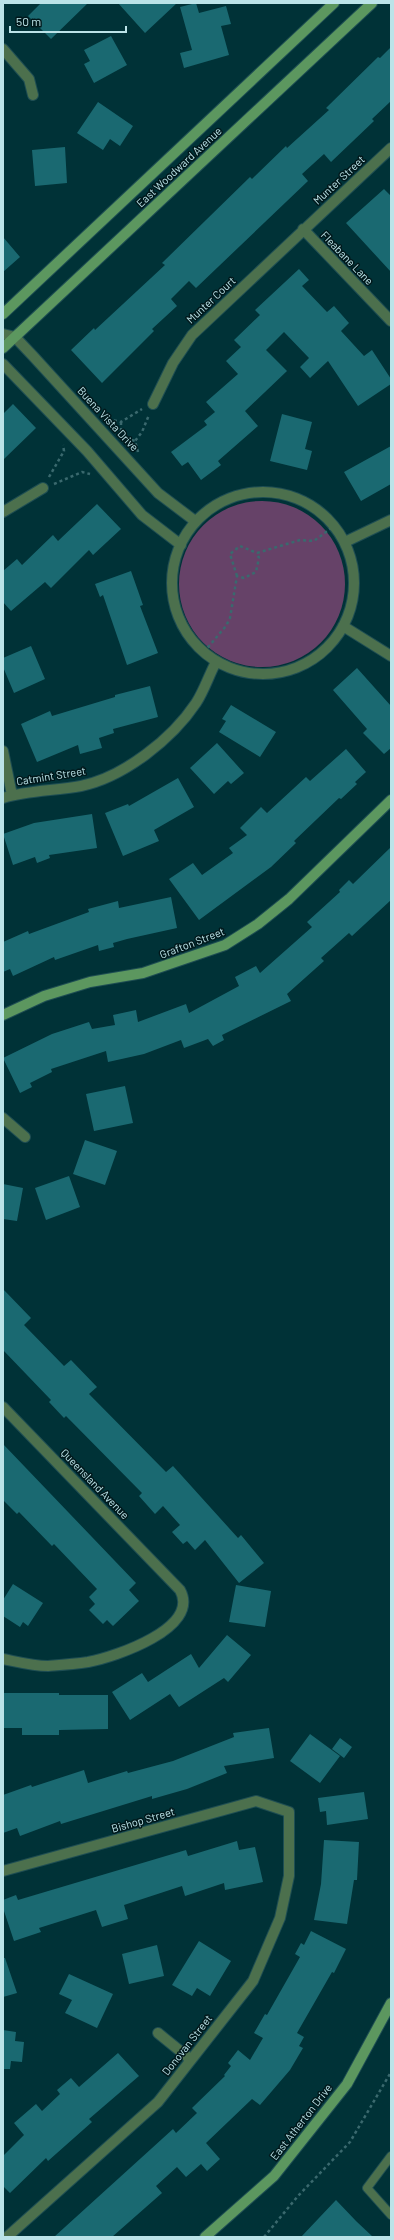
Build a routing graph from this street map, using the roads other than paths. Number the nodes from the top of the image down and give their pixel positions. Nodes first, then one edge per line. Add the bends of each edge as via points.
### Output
1 (334, 3) edge
2 (372, 3) edge
3 (3, 49) edge
4 (34, 95) dead end
5 (391, 148) edge
6 (303, 229) junction
7 (3, 314) edge
8 (391, 321) edge
9 (3, 334) edge
10 (15, 337) junction
11 (3, 348) edge
12 (3, 364) edge
13 (154, 404) road end
14 (43, 488) road end
15 (3, 512) edge
16 (391, 520) edge
17 (195, 521) junction
18 (345, 542) junction
19 (181, 545) junction
20 (344, 626) junction
21 (391, 656) edge
22 (216, 662) junction
23 (3, 751) edge
24 (7, 797) edge
25 (391, 800) edge
26 (3, 1015) edge
27 (3, 1118) edge
28 (25, 1137) dead end
29 (3, 1406) edge
30 (3, 1659) edge
31 (289, 1812) joint
32 (3, 1871) edge
33 (391, 2004) edge
34 (158, 2032) dead end
35 (190, 2059) junction
36 (391, 2156) edge
37 (391, 2215) edge
38 (6, 2237) edge
39 (205, 2237) edge

1 - 7 street, East Woodward Avenue
2 - 10 street, East Woodward Avenue
3 - 4 street via 29,79
5 - 6 street, Munter Street
6 - 8 street, Fleabane Lane
6 - 13 street, Munter Court via 192,335 173,363
9 - 10 street
10 - 11 street, East Woodward Avenue
10 - 17 street, Buena Vista Drive via 98,425 158,494
12 - 19 street via 103,468 142,515
14 - 15 street
16 - 18 street
17 - 18 street via 223,500 244,493 269,491 294,496 311,504 325,514
17 - 19 street
18 - 20 street via 355,581 351,608
19 - 22 street via 175,555 171,582 172,600 182,627 194,644
20 - 21 street
20 - 22 street via 322,652 301,666 283,672 255,674 237,671
22 - 24 street, Catmint Street via 197,703 174,730 144,756 118,772 82,786 21,792
23 - 24 street
25 - 26 street, Grafton Street via 289,899 258,924 225,945 143,973 90,982 44,996
27 - 28 street
29 - 30 street, Queensland Avenue via 184,1597 183,1609 174,1623 131,1649 88,1662 47,1666
31 - 32 street, Bishop Street via 256,1801
31 - 35 street, Donovan Street via 289,1876 280,1918 253,1980
33 - 39 street, East Atherton Drive via 347,2084 284,2164 274,2176
34 - 35 street
35 - 38 street, Donovan Street via 158,2102
36 - 37 lane via 368,2188

